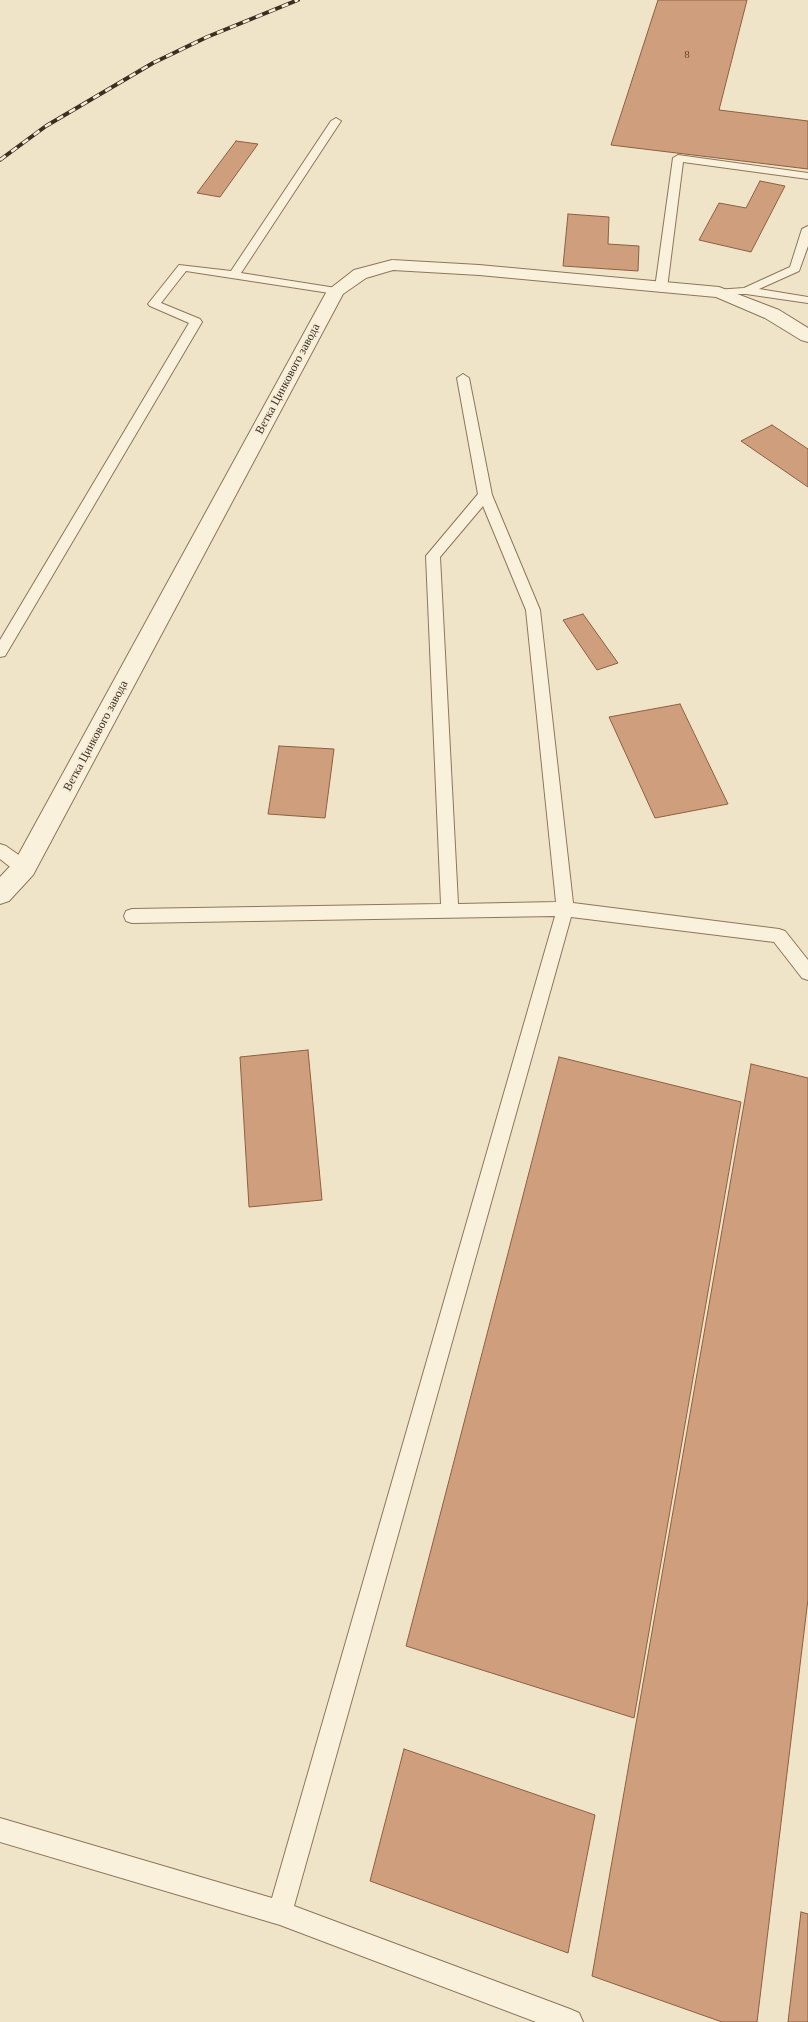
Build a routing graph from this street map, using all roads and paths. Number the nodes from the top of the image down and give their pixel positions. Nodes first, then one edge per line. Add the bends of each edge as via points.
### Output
1 (336, 121) dead end
2 (808, 176) edge
3 (808, 229) edge
4 (234, 275) junction
5 (661, 288) junction
6 (336, 291) junction
7 (746, 291) junction
8 (719, 292) junction
9 (808, 300) edge
10 (808, 336) edge
11 (463, 378) dead end
12 (485, 495) junction
13 (0, 652) edge
14 (0, 850) edge
15 (24, 868) junction
16 (0, 894) edge
17 (565, 909) junction
18 (450, 910) junction
19 (132, 916) dead end
20 (808, 973) edge
21 (0, 1830) edge
22 (280, 1913) junction
23 (570, 2022) edge

1 - 4 lane
2 - 5 lane via 678,158
3 - 7 lane via 795,270
4 - 6 lane
4 - 13 lane via 183,267 154,304 196,322
5 - 6 street, Ветка Цинкового завода via 392,265 360,274
5 - 8 street, Ветка Цинкового завода
6 - 15 street, Ветка Цинкового завода
7 - 8 lane
7 - 9 lane
8 - 10 street, Ветка Цинкового завода via 772,314
11 - 12 lane
12 - 17 lane via 533,610
12 - 18 lane via 434,556
14 - 15 lane
15 - 16 street, Ветка Цинкового завода
17 - 18 lane
17 - 20 lane via 779,936
17 - 22 lane
18 - 19 lane
21 - 22 lane
22 - 23 lane

